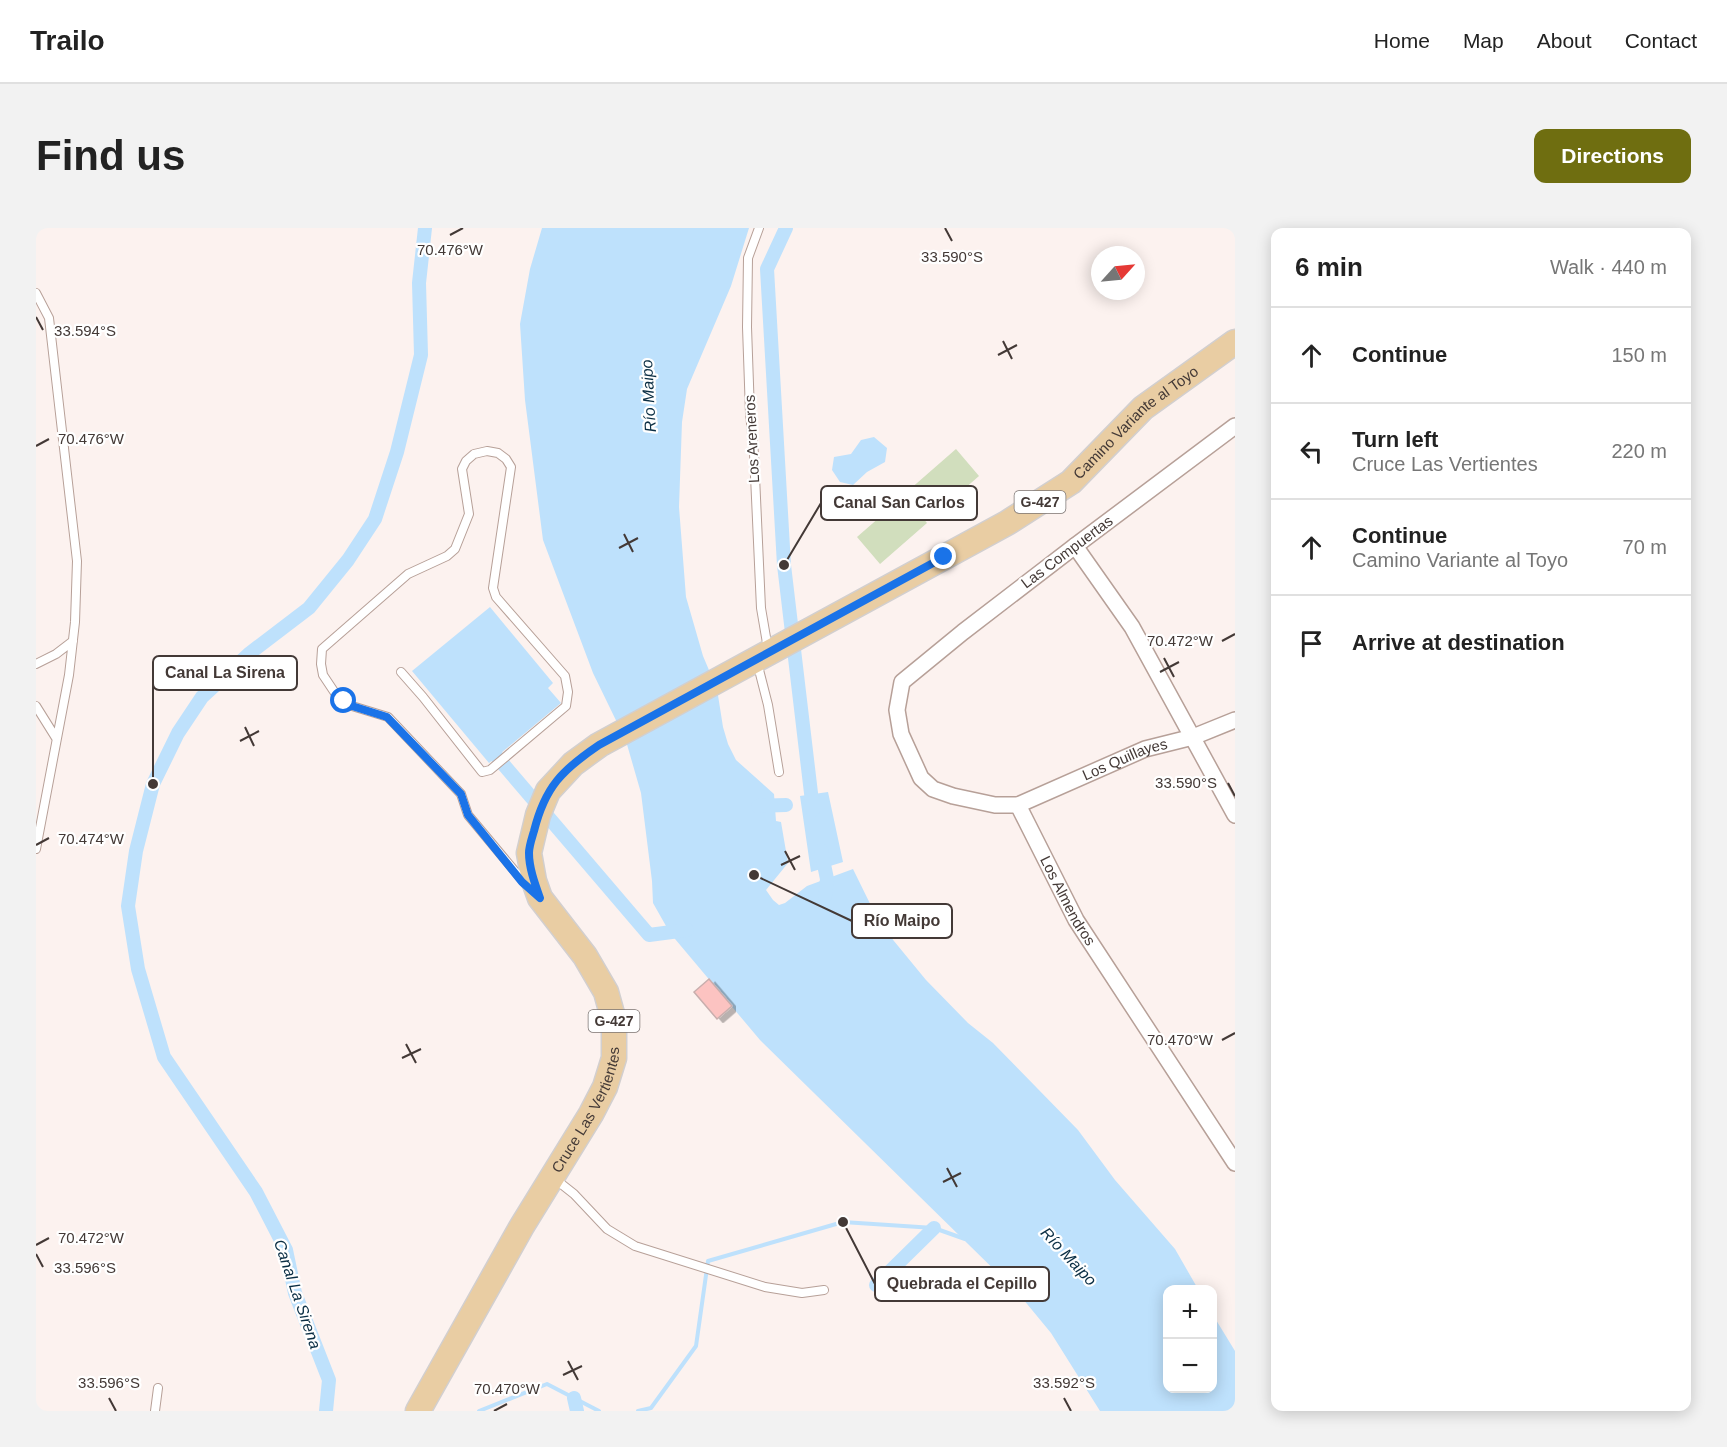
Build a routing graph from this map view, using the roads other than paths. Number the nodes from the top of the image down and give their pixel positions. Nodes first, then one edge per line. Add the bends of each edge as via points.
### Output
1 (759, 228) edge
2 (36, 293) edge
3 (1235, 342) edge
4 (1235, 426) edge
5 (1075, 546) junction
6 (818, 626) joint
7 (73, 641) junction
8 (766, 654) junction
9 (36, 664) edge
10 (401, 672) dead end
11 (36, 706) edge
12 (1235, 720) edge
13 (1193, 737) junction
14 (56, 738) junction
15 (778, 772) dead end
16 (1018, 805) junction
17 (1235, 814) edge
18 (36, 849) edge
19 (540, 898) junction
20 (1235, 1163) edge
21 (552, 1177) junction
22 (824, 1290) dead end
23 (158, 1388) dead end
24 (155, 1411) edge
25 (418, 1411) edge

1 - 8 lane, Los Areneros via 748,258 747,327
2 - 7 lane via 49,318 75,549
3 - 6 main road, Camino Variante al Toyo / G-427 via 1143,408 1071,482 1007,523
4 - 5 street, Las Compuertas
5 - 13 street via 1132,627
5 - 16 street, Las Compuertas via 902,682 897,710 901,734 921,778 933,789 953,796 995,805
6 - 8 main road, Cruce Las Vertientes / G-427
7 - 9 lane
7 - 14 lane
8 - 15 lane, Los Areneros via 768,705
8 - 19 main road, Cruce Las Vertientes / G-427 via 613,737 573,764 548,791 538,815 529,853
10 - 19 lane via 482,772 490,770 566,706 565,676 496,597 493,588 511,467 498,453 474,454 462,469 469,514 455,549 408,574 322,649 321,664 335,693 352,706 387,717 461,794 468,815 522,882
11 - 14 lane
12 - 13 street, Los Quillayes
13 - 16 street, Los Quillayes via 1145,749
13 - 17 street
14 - 18 lane
16 - 20 street, Los Almendros via 1076,920
19 - 21 main road, Cruce Las Vertientes / G-427 via 585,956 606,992 615,1041 605,1086
21 - 22 lane via 607,1229 635,1246 774,1289 802,1293
21 - 25 main road, Cruce Las Vertientes / G-427
23 - 24 lane

